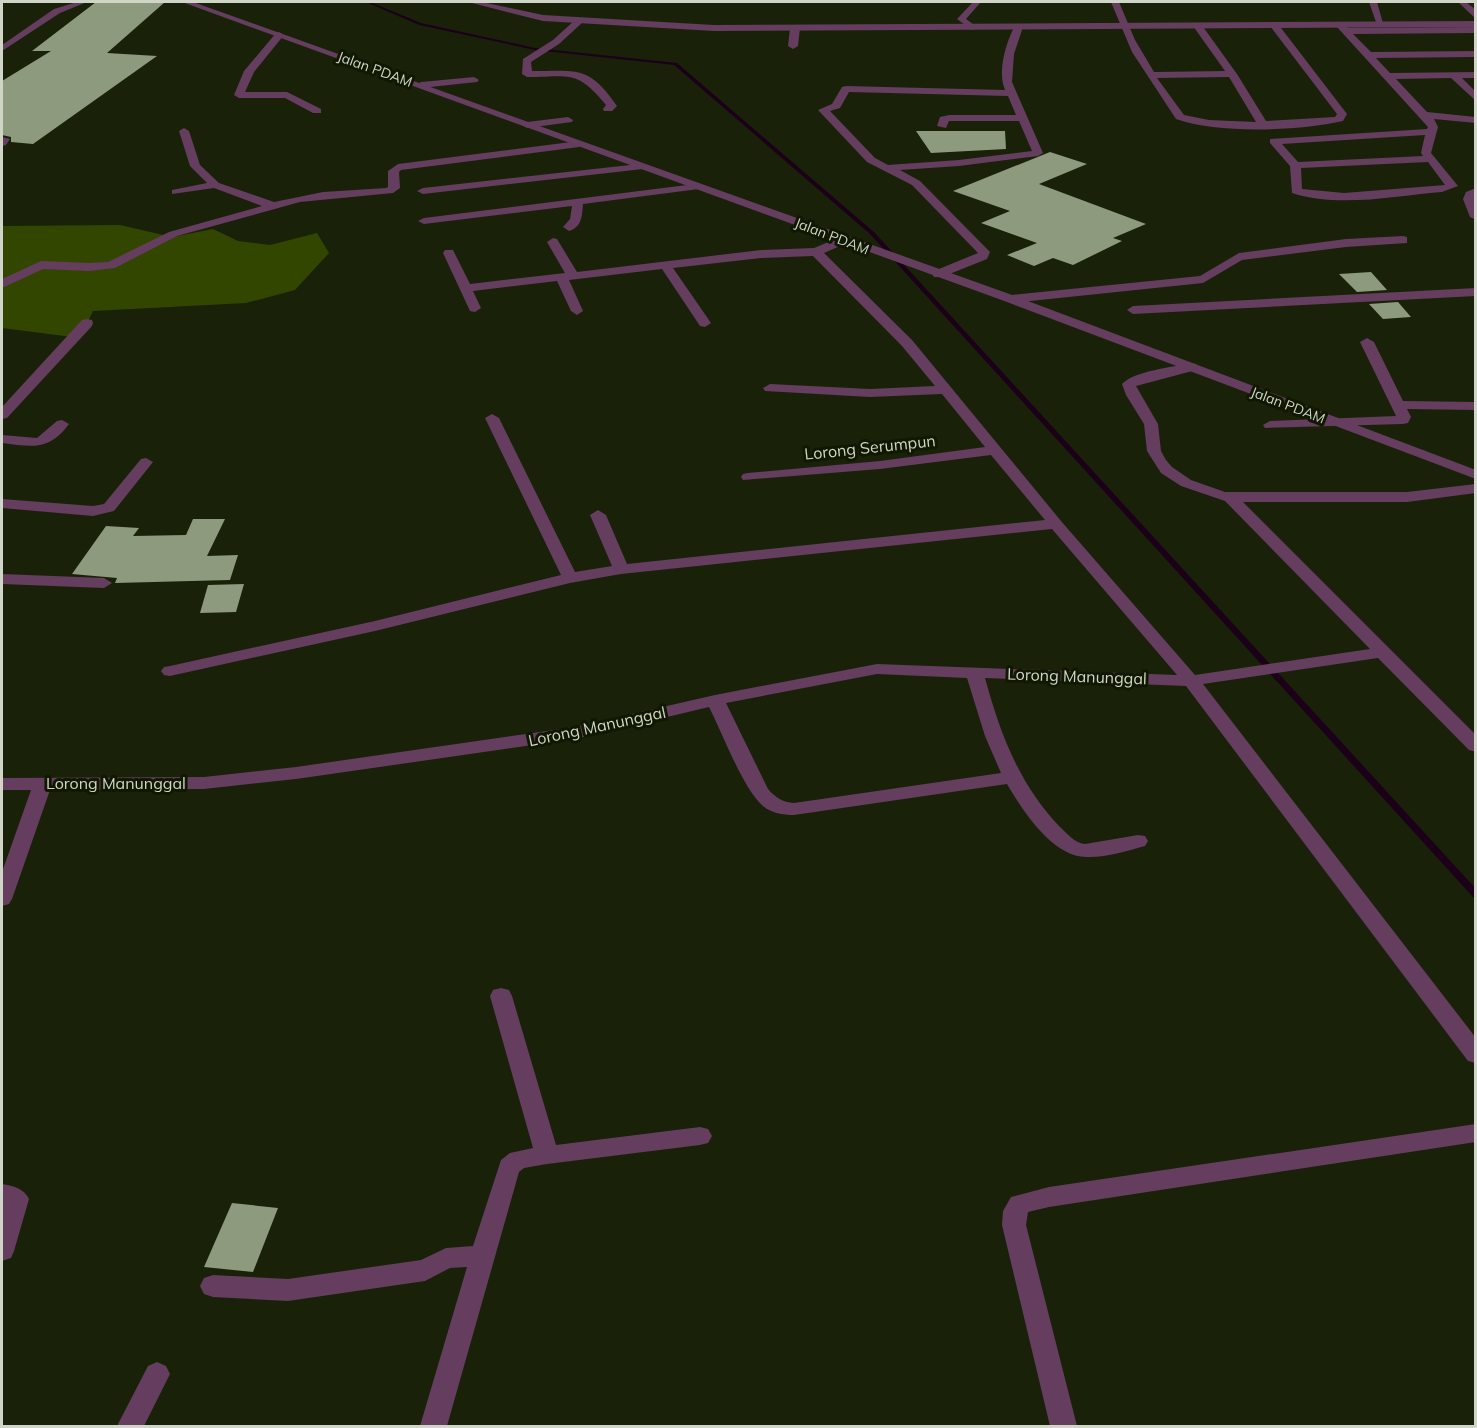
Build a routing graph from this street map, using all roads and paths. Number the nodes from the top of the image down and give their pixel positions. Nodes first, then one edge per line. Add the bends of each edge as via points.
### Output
1 (83, 2) edge
2 (186, 2) edge
3 (472, 2) edge
4 (976, 2) edge
5 (1115, 2) edge
6 (1373, 2) edge
7 (1462, 2) edge
8 (1476, 16) edge
9 (578, 22) junction
10 (1476, 24) edge
11 (1381, 25) junction
12 (1198, 26) junction
13 (1275, 26) junction
14 (972, 27) junction
15 (1018, 27) junction
16 (1123, 27) junction
17 (795, 28) junction
18 (1342, 28) junction
19 (1476, 30) edge
20 (279, 35) junction
21 (793, 46) dead end
22 (2, 49) edge
23 (1476, 54) edge
24 (1366, 55) junction
25 (1232, 74) junction
26 (1150, 75) junction
27 (1453, 75) junction
28 (1476, 75) edge
29 (1386, 76) junction
30 (474, 80) dead end
31 (421, 85) junction
32 (1011, 93) junction
33 (1475, 98) edge
34 (608, 109) dead end
35 (317, 111) dead end
36 (1424, 115) junction
37 (1022, 118) junction
38 (568, 120) dead end
39 (1476, 120) edge
40 (527, 125) junction
41 (1263, 125) junction
42 (942, 126) dead end
43 (184, 131) dead end
44 (1431, 132) junction
45 (579, 144) junction
46 (1429, 159) junction
47 (1295, 165) junction
48 (639, 167) junction
49 (885, 168) junction
50 (215, 185) junction
51 (695, 187) junction
52 (423, 191) dead end
53 (1476, 191) edge
54 (176, 192) dead end
55 (578, 201) junction
56 (274, 206) junction
57 (1476, 217) edge
58 (424, 221) dead end
59 (569, 227) dead end
60 (843, 240) junction
61 (1403, 240) dead end
62 (553, 242) dead end
63 (816, 252) junction
64 (449, 253) dead end
65 (665, 265) junction
66 (938, 274) junction
67 (568, 278) junction
68 (2, 284) edge
69 (466, 288) junction
70 (1476, 292) edge
71 (1011, 299) junction
72 (475, 308) dead end
73 (1133, 310) dead end
74 (577, 311) dead end
75 (87, 322) dead end
76 (705, 323) dead end
77 (1367, 342) dead end
78 (1191, 367) junction
79 (770, 388) dead end
80 (944, 390) junction
81 (1397, 405) junction
82 (1476, 406) edge
83 (2, 415) edge
84 (492, 418) dead end
85 (1334, 423) junction
86 (62, 424) dead end
87 (1270, 425) dead end
88 (2, 439) edge
89 (995, 450) junction
90 (146, 462) dead end
91 (1476, 476) edge
92 (748, 477) dead end
93 (1476, 488) edge
94 (1230, 498) junction
95 (2, 504) edge
96 (598, 515) dead end
97 (1056, 524) junction
98 (621, 569) junction
99 (570, 578) junction
100 (2, 579) edge
101 (104, 583) dead end
102 (1381, 652) junction
103 (170, 671) dead end
104 (974, 672) junction
105 (1191, 681) junction
106 (716, 700) junction
107 (1476, 746) edge
108 (1011, 778) junction
109 (43, 783) junction
110 (2, 784) edge
111 (1138, 841) dead end
112 (2, 899) edge
113 (501, 996) dead end
114 (1476, 1055) edge
115 (1476, 1133) edge
116 (700, 1136) dead end
117 (547, 1155) junction
118 (2, 1194) edge
119 (2, 1251) edge
120 (483, 1256) junction
121 (213, 1286) dead end
122 (157, 1374) dead end
123 (130, 1426) edge
124 (433, 1426) edge
125 (1063, 1426) edge

1 - 22 lane via 57,11
2 - 20 street, Jalan PDAM
3 - 9 street
4 - 14 street via 961,19
5 - 16 street
6 - 11 lane
7 - 8 street
9 - 17 street
9 - 34 street via 525,63 527,74 576,73 592,82 612,106
10 - 11 street
11 - 18 street
12 - 13 street
12 - 16 street
12 - 25 street
13 - 18 street
13 - 41 street via 1342,117 1314,123
14 - 15 street
14 - 17 street
15 - 16 street
15 - 32 street via 1009,54 1006,82
16 - 26 street
17 - 21 street
18 - 19 street
18 - 24 street
20 - 31 street, Jalan PDAM
20 - 35 street via 249,71 239,95 287,95
23 - 24 street
24 - 29 street
25 - 26 street
25 - 41 street
26 - 41 street via 1179,116 1196,122
27 - 28 street
27 - 29 street
27 - 33 street
29 - 36 street
30 - 31 street
31 - 40 street, Jalan PDAM
32 - 37 street
32 - 49 street via 845,90 836,106 823,110 871,160
36 - 39 street
36 - 44 street via 1432,125
37 - 42 street via 949,118 944,119
37 - 49 street via 1036,153
38 - 40 street
40 - 45 street, Jalan PDAM
43 - 50 street via 195,166
44 - 46 street via 1425,149
44 - 47 street via 1274,141
45 - 48 street, Jalan PDAM
45 - 56 street via 402,166 393,171 395,185 389,191 323,195
46 - 47 street
46 - 47 street via 1451,187 1306,194 1295,188
48 - 51 street, Jalan PDAM
48 - 52 street
49 - 66 street via 916,183 984,252 976,260
50 - 54 street
50 - 56 street
51 - 55 street
51 - 60 street, Jalan PDAM
53 - 57 street via 1469,199
55 - 58 street
55 - 59 street via 576,220
56 - 68 street via 173,234 111,265 41,265
60 - 63 street
60 - 66 street, Jalan PDAM
61 - 71 street via 1239,257 1209,277 1196,280
62 - 67 street
63 - 65 street
63 - 80 street via 907,343
64 - 69 street
65 - 67 street
65 - 76 street
66 - 71 street, Jalan PDAM
67 - 69 street
67 - 74 street
69 - 72 street
70 - 73 street
71 - 78 street, Jalan PDAM
75 - 83 street
77 - 81 street
78 - 85 street, Jalan PDAM
78 - 94 street via 1129,384 1131,394 1151,424 1154,450 1164,468 1196,488
79 - 80 street via 870,393
80 - 89 street
81 - 82 street
81 - 85 street via 1404,417 1401,422
84 - 99 street
85 - 87 street
85 - 91 street, Jalan PDAM
86 - 88 street via 44,441
89 - 92 street, Lorong Serumpun
89 - 97 street
90 - 95 street via 104,510
93 - 94 street via 1407,497
94 - 102 street
96 - 98 street
97 - 98 street
97 - 105 street
98 - 99 street
99 - 103 street
100 - 101 street
102 - 105 street, Lorong Manunggal
102 - 107 street
104 - 105 street, Lorong Manunggal
104 - 106 street, Lorong Manunggal via 877,669
104 - 108 street
105 - 114 street
106 - 108 street via 760,791 780,808
106 - 109 street, Lorong Manunggal via 575,733 296,773 204,783
108 - 111 street via 1037,816 1068,846 1084,850
109 - 110 street, Lorong Manunggal
109 - 112 street
113 - 117 street
115 - 125 street via 1020,1204 1014,1211 1014,1225
116 - 117 street
117 - 120 street via 518,1160 509,1167
118 - 119 street via 17,1199
120 - 121 street via 446,1258 425,1269 288,1290
120 - 124 street
122 - 123 street

